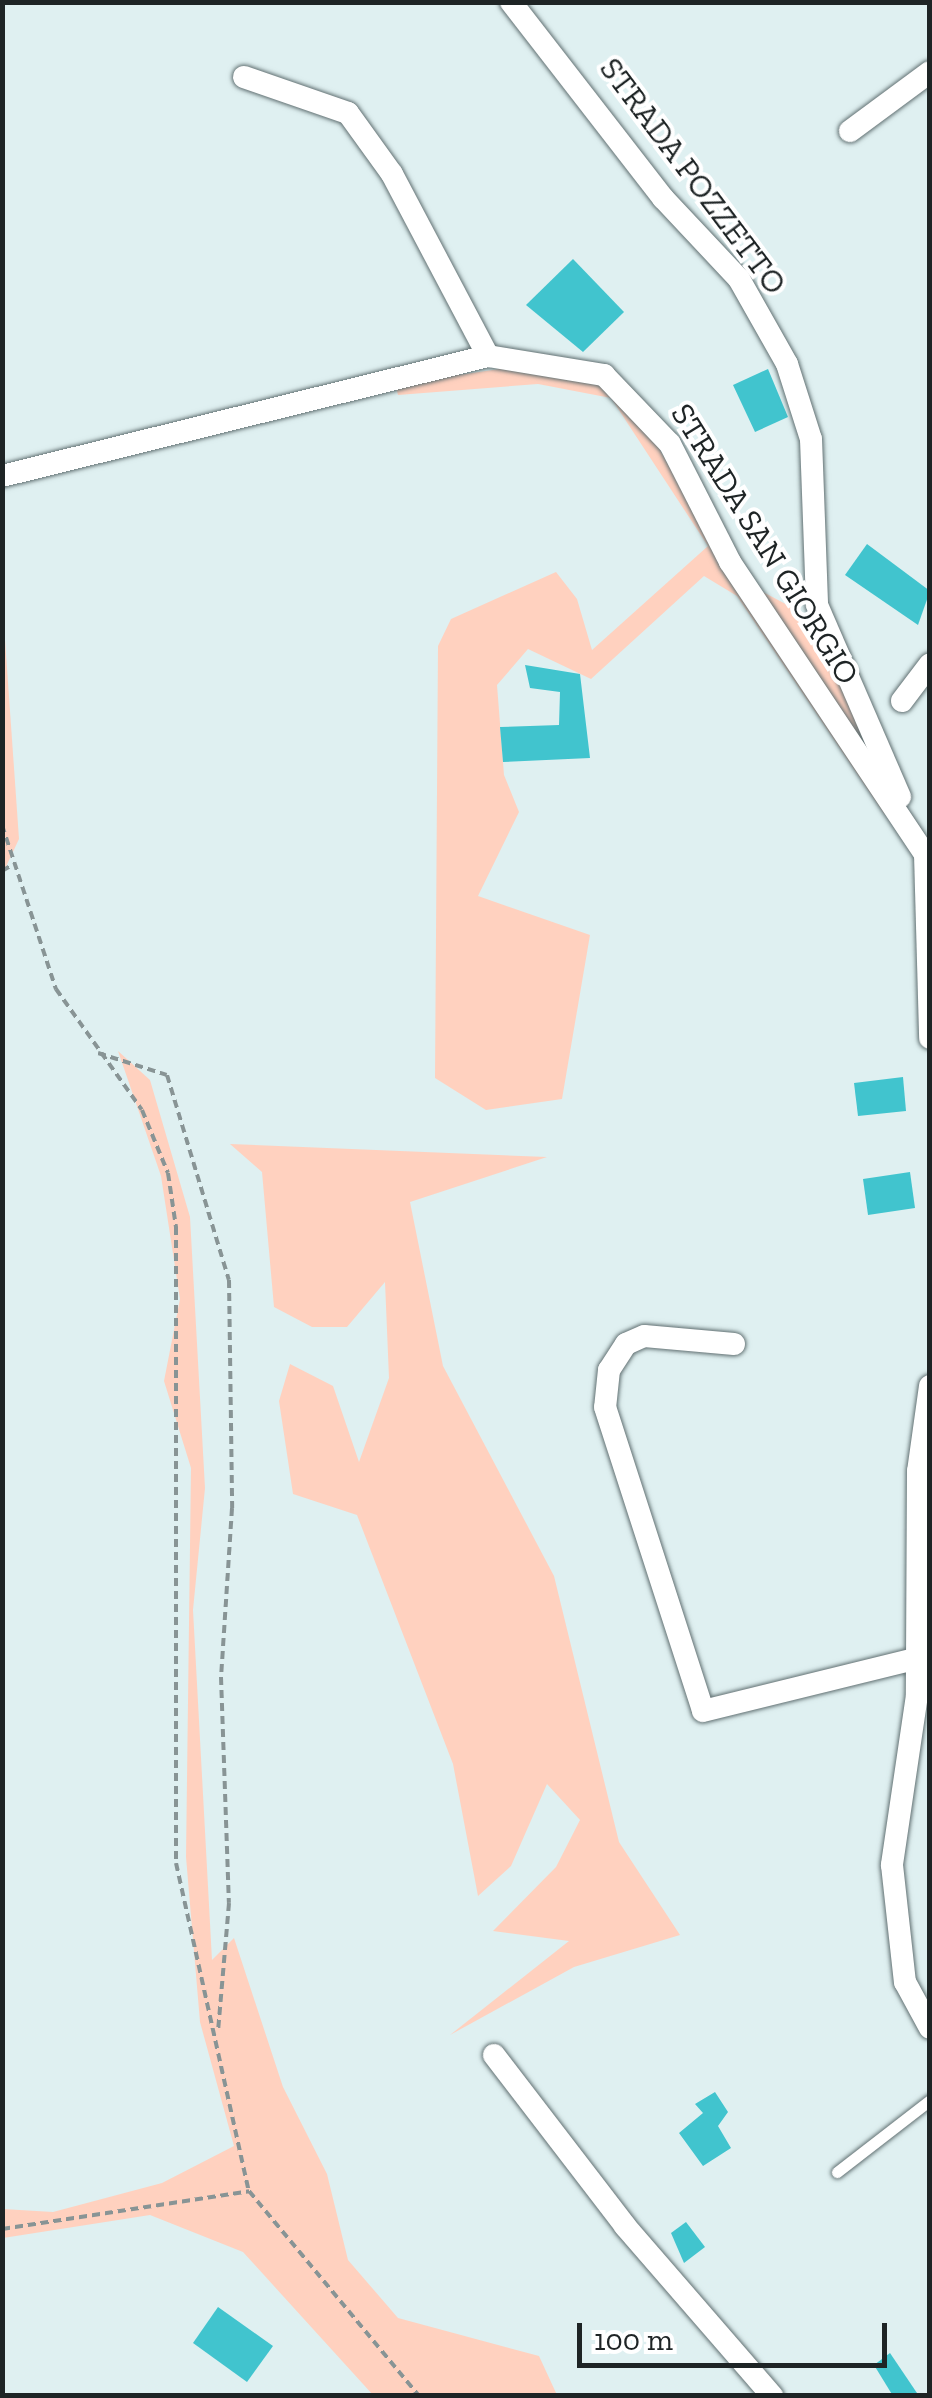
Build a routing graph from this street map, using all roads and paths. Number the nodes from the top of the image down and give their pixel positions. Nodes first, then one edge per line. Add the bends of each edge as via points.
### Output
1 (511, 2) edge
2 (930, 72) edge
3 (244, 77) dead end
4 (850, 131) dead end
5 (488, 356) junction
6 (2, 476) edge
7 (930, 664) edge
8 (902, 701) dead end
9 (2, 825) edge
10 (927, 855) edge
11 (12, 865) junction
12 (2, 871) edge
13 (930, 1038) edge
14 (98, 1053) junction
15 (734, 1344) dead end
16 (930, 1386) edge
17 (918, 1658) junction
18 (930, 2028) edge
19 (218, 2038) junction
20 (494, 2055) dead end
21 (930, 2100) edge
22 (837, 2172) dead end
23 (249, 2191) junction
24 (2, 2229) edge
25 (419, 2396) edge
26 (772, 2396) edge

1 - 10 street, STRADA POZZETTO via 663,198 739,279 787,364 812,439 817,605
2 - 4 street
3 - 5 street via 348,113 392,174
5 - 6 street, STRADA SAN GIORGIO
5 - 10 street, STRADA SAN GIORGIO via 604,375 637,400 670,444 730,562
7 - 8 street
9 - 11 path
10 - 13 street
11 - 12 path
11 - 14 path via 56,989
14 - 19 path via 142,1110 168,1173 176,1226 176,1863
14 - 19 path via 167,1075 229,1280 232,1508 221,1676 229,1903
15 - 17 street via 644,1336 626,1344 610,1370 606,1406 703,1711
16 - 17 street via 918,1471
17 - 18 street via 892,1866 905,1982
19 - 23 path
20 - 26 street via 625,2226
21 - 22 lane
23 - 24 path
23 - 25 path

